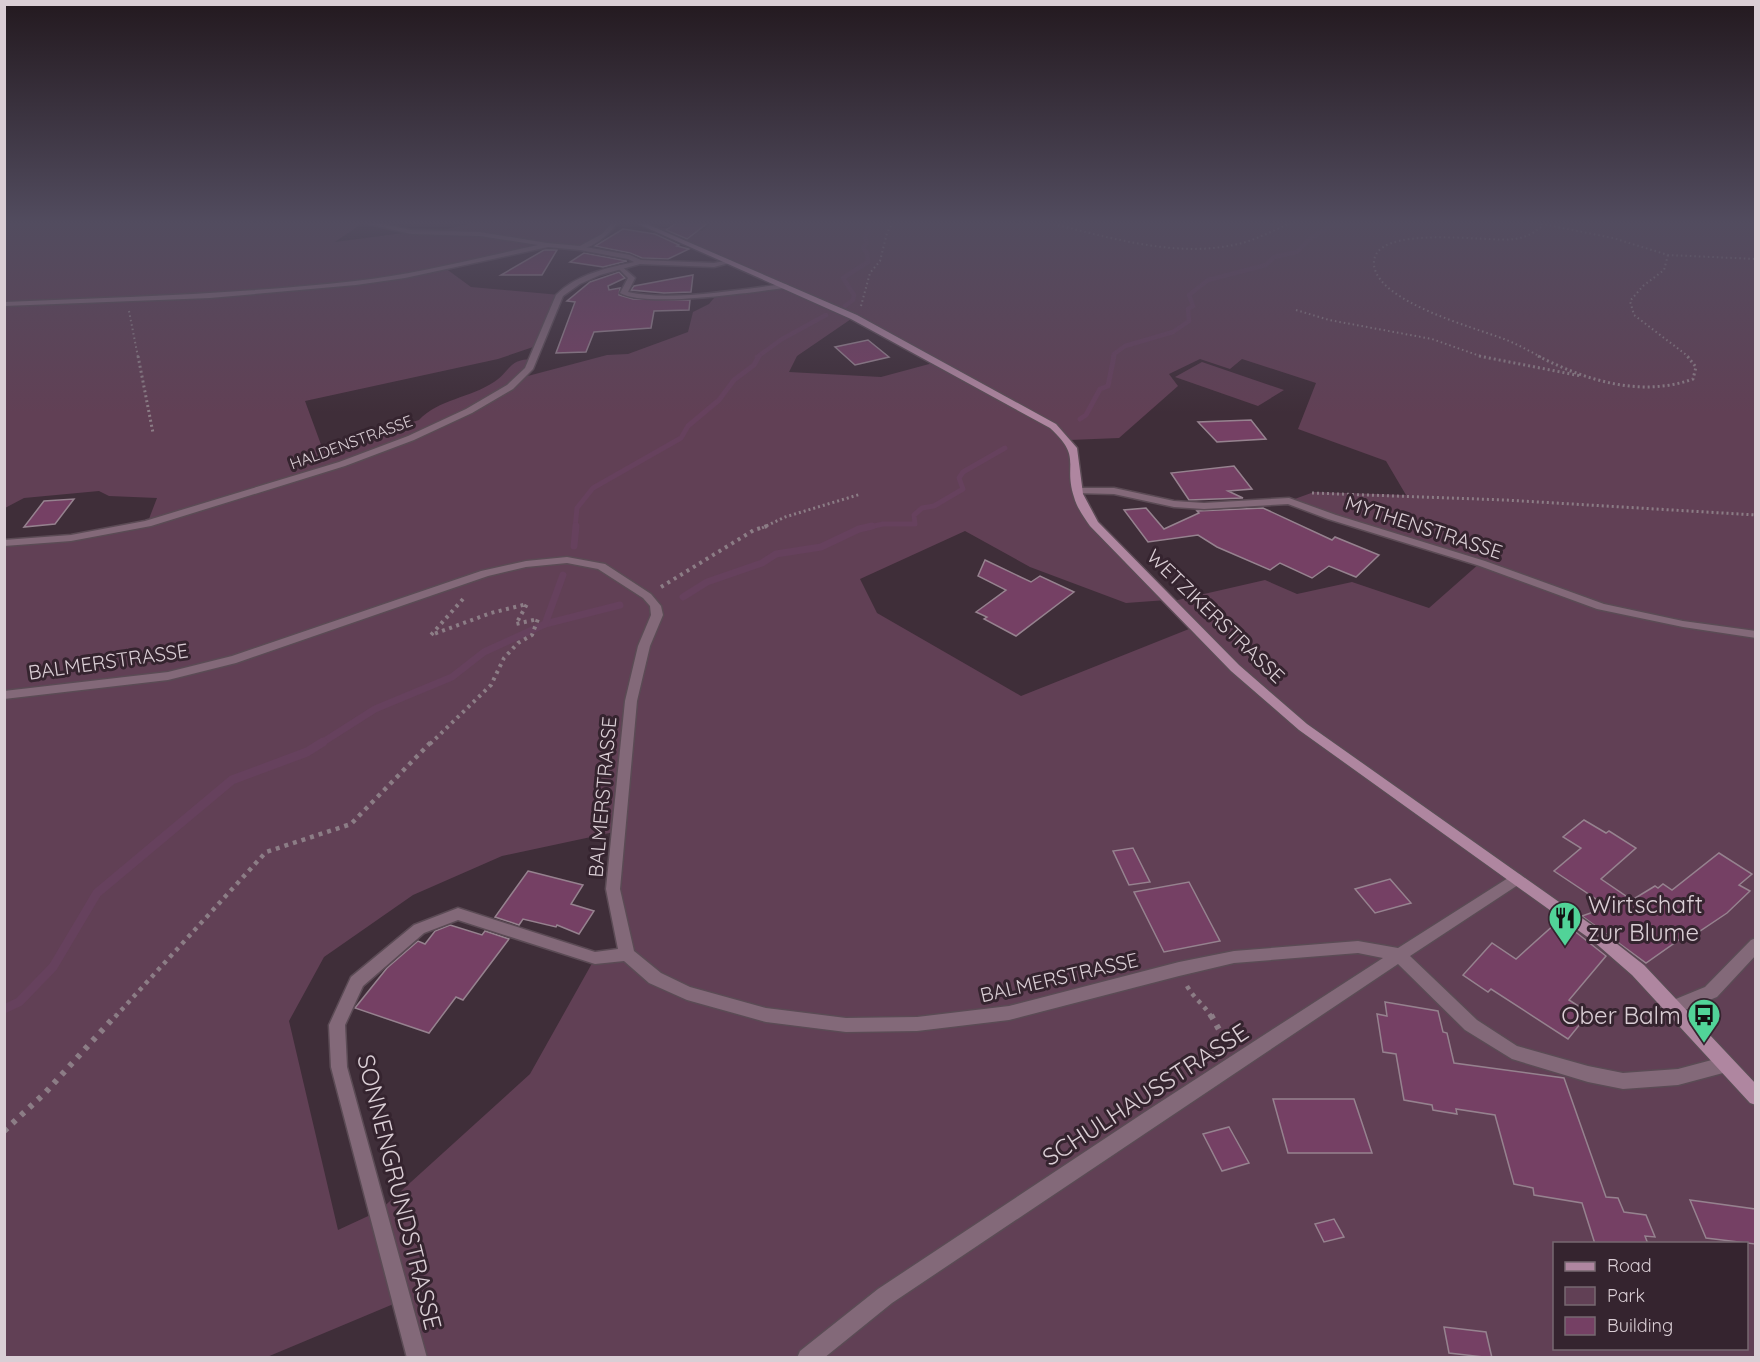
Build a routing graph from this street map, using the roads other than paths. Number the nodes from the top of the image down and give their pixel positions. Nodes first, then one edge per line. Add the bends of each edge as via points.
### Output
1 (327, 286) edge
2 (573, 286) edge
3 (628, 286) edge
4 (785, 286) joint
5 (4, 304) edge
6 (1077, 491) junction
7 (4, 543) edge
8 (1755, 635) edge
9 (4, 695) edge
10 (1516, 879) junction
11 (1755, 944) edge
12 (627, 954) junction
13 (1399, 955) junction
14 (1672, 1008) junction
15 (1723, 1065) junction
16 (1755, 1097) edge
17 (417, 1358) edge
18 (807, 1358) edge

1 - 5 street via 210,296
2 - 7 street, HALDENSTRASSE via 560,295 523,377 469,411 342,464 159,521 71,538
3 - 4 street via 624,293 631,296
4 - 6 street, WETZIKERSTRASSE via 854,317 1053,426 1069,440 1077,457
6 - 8 street, MYTHENSTRASSE via 1114,491 1204,506 1289,501 1601,607
6 - 10 street, WETZIKERSTRASSE via 1094,524 1235,668 1303,727
9 - 12 street, BALMERSTRASSE via 168,676 236,659 485,573 525,564 567,560 601,566 647,596 657,615 644,646 631,701 613,889
10 - 13 street, SCHULHAUSSTRASSE
10 - 14 street, WETZIKERSTRASSE via 1638,970
11 - 14 street via 1711,992
12 - 13 street, BALMERSTRASSE via 655,978 687,993 766,1015 846,1025 916,1024 1009,1013 1234,957 1358,947
12 - 17 street, SONNENGRUNDSTRASSE via 595,958 458,915 418,929 357,982 337,1025 339,1067
13 - 15 street via 1471,1025 1512,1052 1623,1081 1678,1077
13 - 18 street, SCHULHAUSSTRASSE via 885,1296
14 - 15 street, WETZIKERSTRASSE
15 - 16 street, WETZIKERSTRASSE

